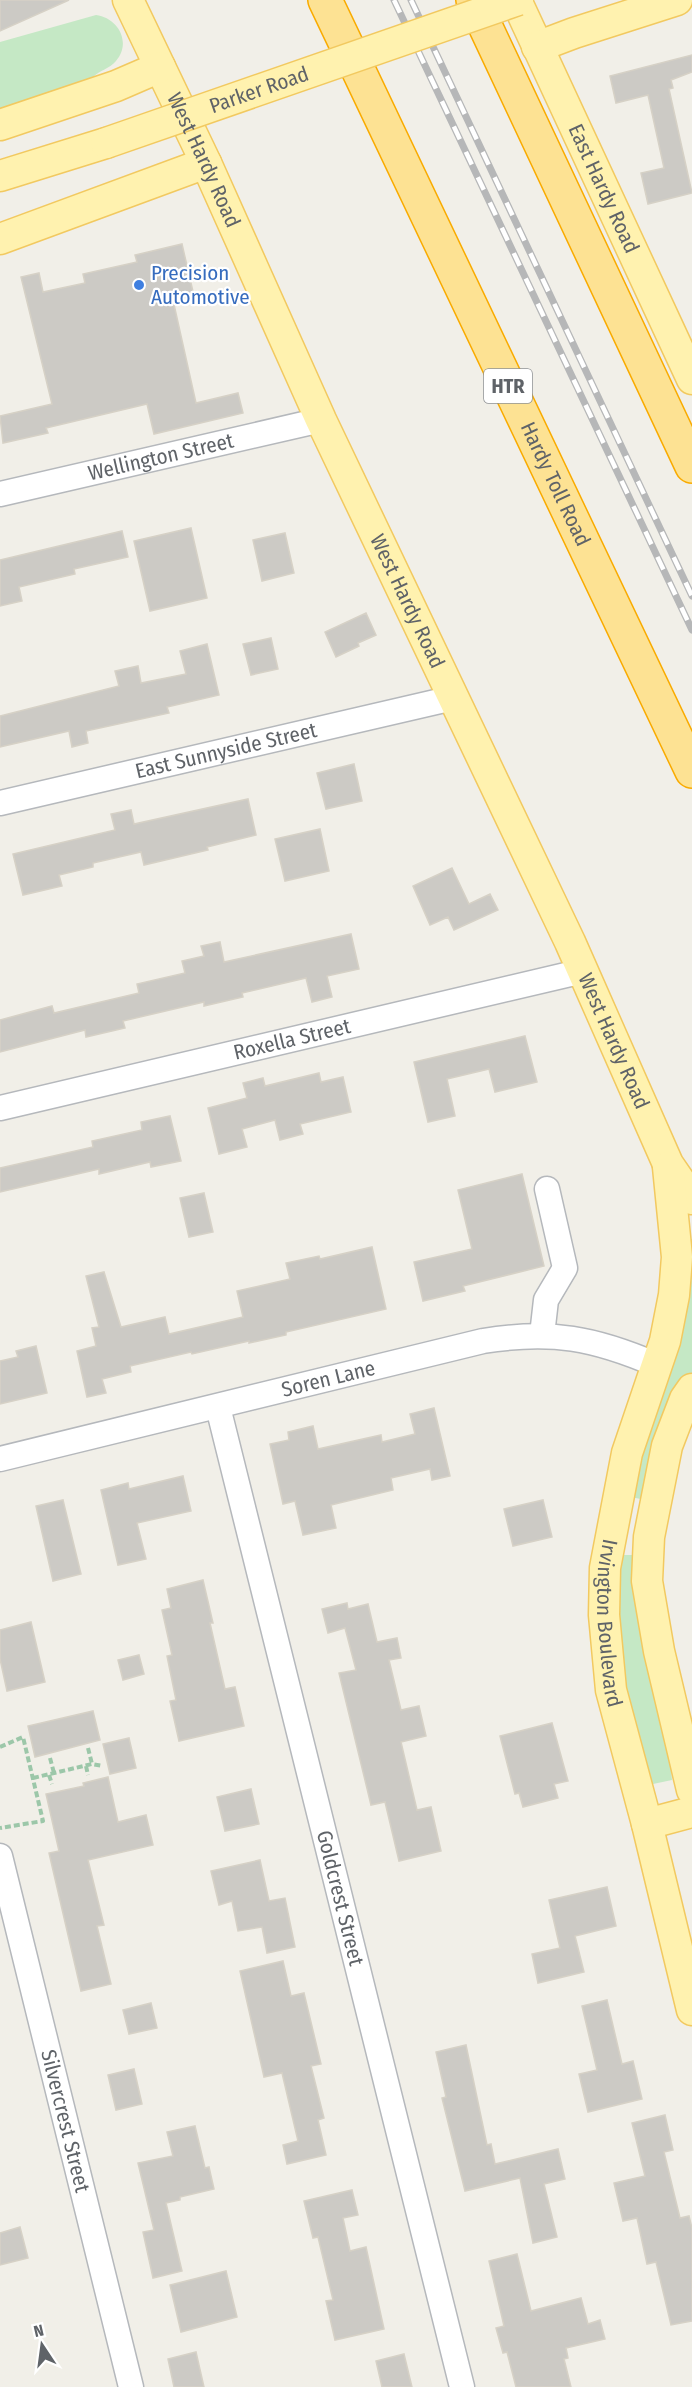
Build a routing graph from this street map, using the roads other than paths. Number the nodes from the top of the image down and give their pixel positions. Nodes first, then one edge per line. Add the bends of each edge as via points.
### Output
1 (128, 0) edge
2 (325, 0) edge
3 (473, 0) edge
4 (517, 0) edge
5 (677, 0) edge
6 (537, 47) junction
7 (160, 67) junction
8 (0, 125) edge
9 (206, 163) junction
10 (0, 176) edge
11 (0, 239) edge
12 (692, 378) edge
13 (321, 420) junction
14 (692, 466) edge
15 (0, 494) edge
16 (453, 698) junction
17 (692, 771) edge
18 (0, 803) edge
19 (583, 971) junction
20 (0, 1108) edge
21 (668, 1164) junction
22 (547, 1189) dead end
23 (692, 1199) edge
24 (543, 1335) junction
25 (657, 1365) junction
26 (692, 1389) edge
27 (218, 1407) junction
28 (0, 1459) edge
29 (611, 1531) junction
30 (650, 1537) junction
31 (692, 1790) edge
32 (692, 1812) edge
33 (647, 1824) junction
34 (0, 1856) edge
35 (692, 2010) edge
36 (131, 2387) edge
37 (462, 2387) edge

1 - 7 main road, West Hardy Road
2 - 17 highway, Hardy Toll Road / HTR
3 - 14 highway
4 - 6 main road, East Hardy Road
4 - 10 main road, Parker Road, bridge
5 - 6 main road
6 - 12 main road, East Hardy Road
7 - 8 main road
7 - 9 main road, West Hardy Road
9 - 11 main road
9 - 13 main road, West Hardy Road
13 - 15 street, Wellington Street
13 - 16 main road, West Hardy Road
16 - 18 street, East Sunnyside Street
16 - 19 main road, West Hardy Road
19 - 20 street, Roxella Street
19 - 21 main road, West Hardy Road
21 - 23 main road, West Hardy Road
21 - 25 main road, Irvington Boulevard via 676,1257 674,1295
22 - 24 street via 565,1268 546,1300
24 - 25 street, Soren Lane via 605,1345
24 - 27 street, Soren Lane via 483,1341
25 - 29 main road, Irvington Boulevard via 627,1453
26 - 30 main road, Irvington Boulevard via 668,1446
27 - 28 street, Soren Lane
27 - 37 street, Goldcrest Street
29 - 30 main road
29 - 33 main road, Irvington Boulevard via 604,1615 611,1690
30 - 31 main road, Irvington Boulevard via 647,1581 659,1651
32 - 33 main road
33 - 35 main road, Irvington Boulevard
34 - 36 street, Silvercrest Street

